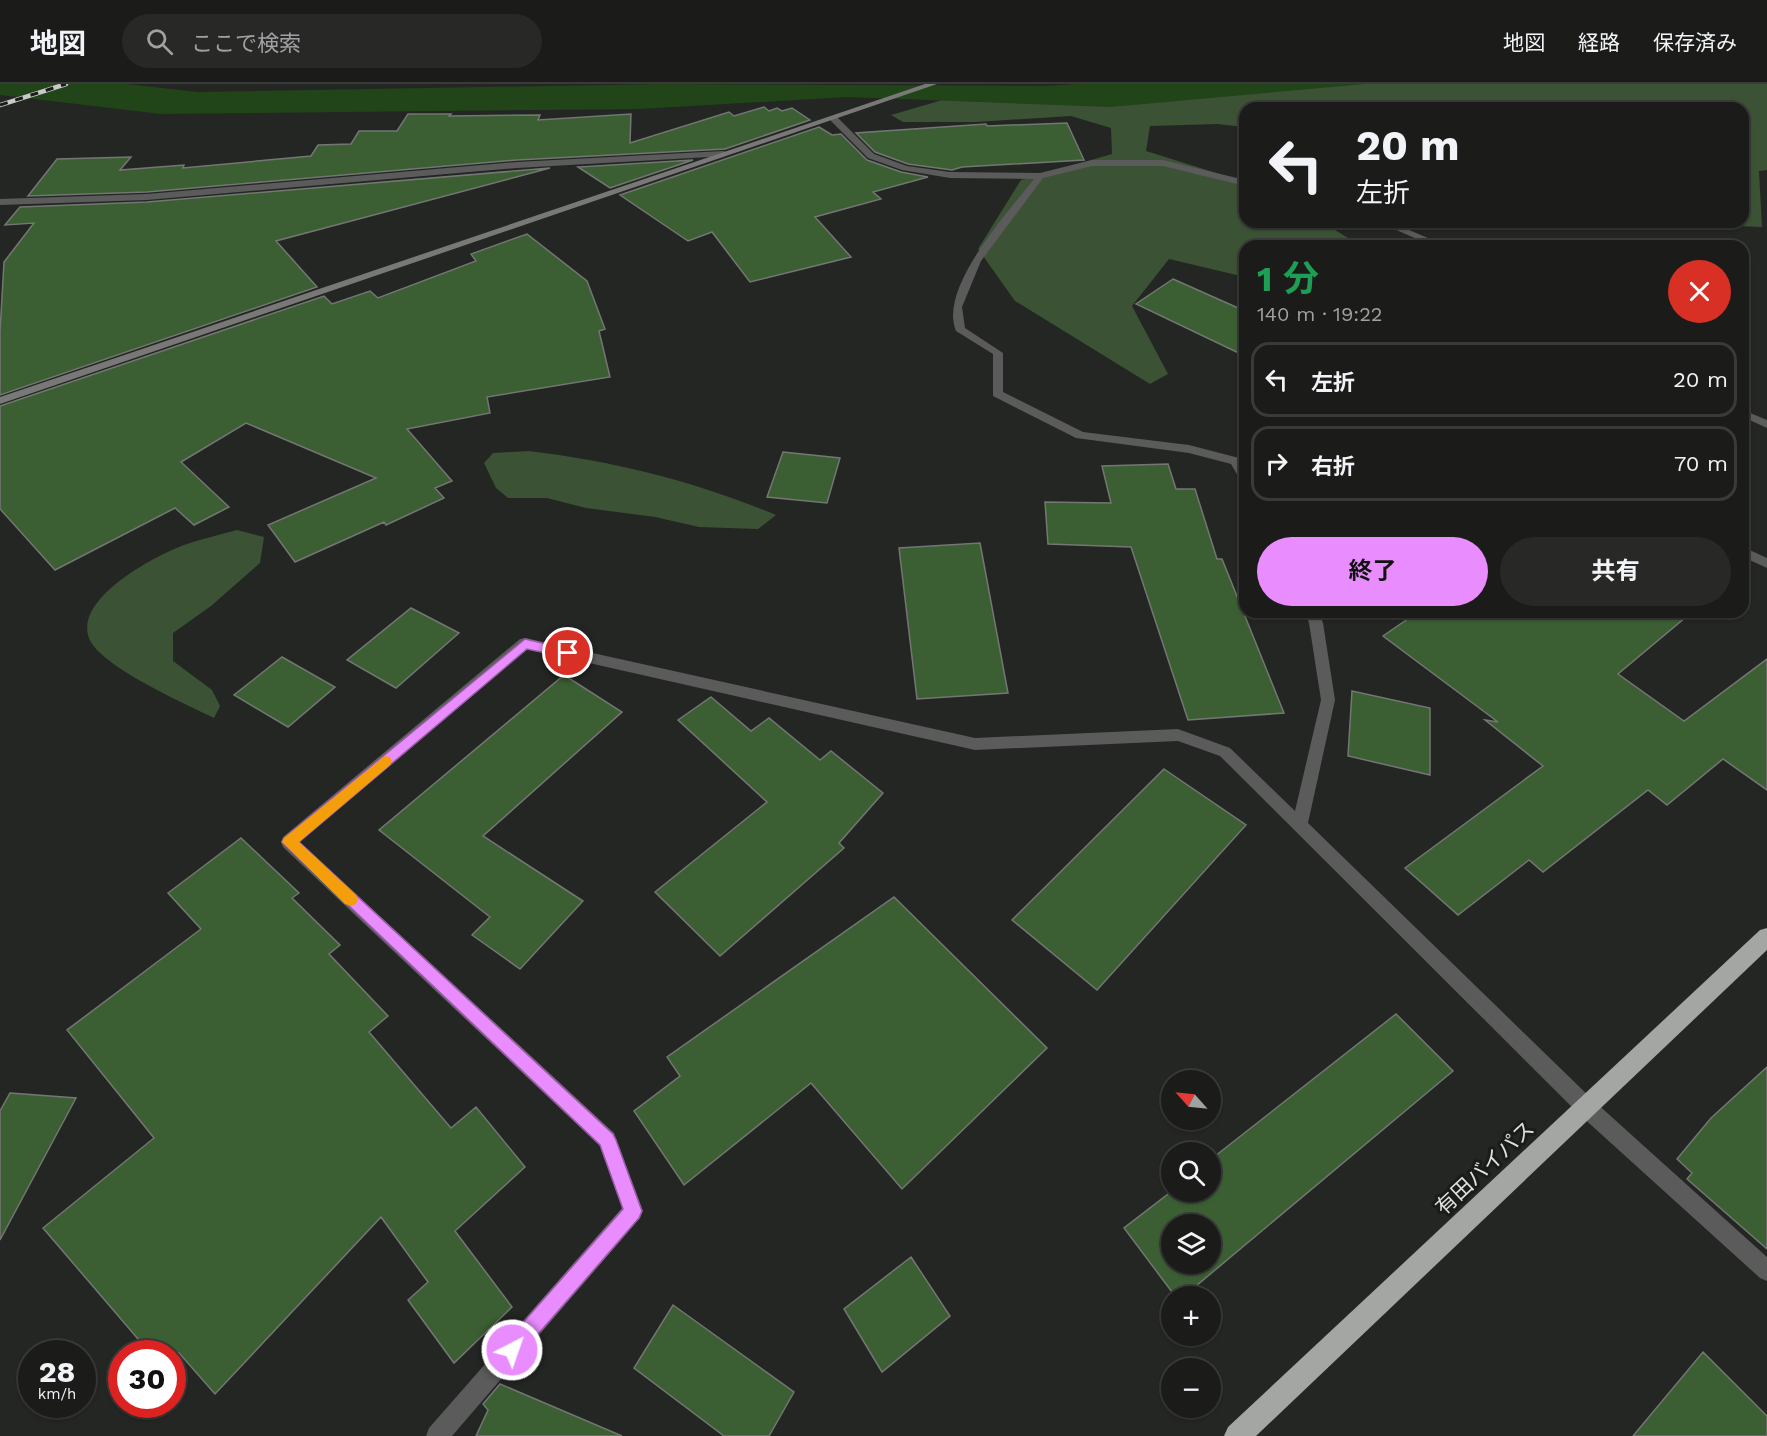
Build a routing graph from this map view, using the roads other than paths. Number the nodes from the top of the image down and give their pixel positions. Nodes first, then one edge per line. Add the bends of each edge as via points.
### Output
1 (933, 84) edge
2 (834, 119) junction
3 (723, 154) junction
4 (1040, 176) junction
5 (1239, 182) edge
6 (0, 202) edge
7 (1398, 228) edge
8 (1426, 240) edge
9 (0, 402) edge
10 (1749, 416) edge
11 (1767, 424) edge
12 (1239, 468) edge
13 (1749, 554) edge
14 (1767, 564) edge
15 (1314, 618) edge
16 (1299, 828) junction
17 (1767, 937) edge
18 (1587, 1108) junction
19 (1767, 1271) edge
20 (436, 1436) edge
21 (1237, 1436) edge

1 - 2 street
2 - 3 street
2 - 4 street via 872,156 905,168 950,175
3 - 6 street via 517,165 147,197
3 - 9 street
4 - 5 street via 1092,163 1163,163
4 - 12 street via 976,261 957,307 960,329 998,353 997,394 1080,435 1190,449 1235,461
7 - 8 street
10 - 11 street
13 - 14 street
15 - 16 street via 1328,700
16 - 18 street
16 - 20 street via 1225,752 1178,735 975,744 525,644 289,842 607,1140 633,1211
17 - 18 highway, 有田バイパス
18 - 19 street
18 - 21 highway, 有田バイパス

